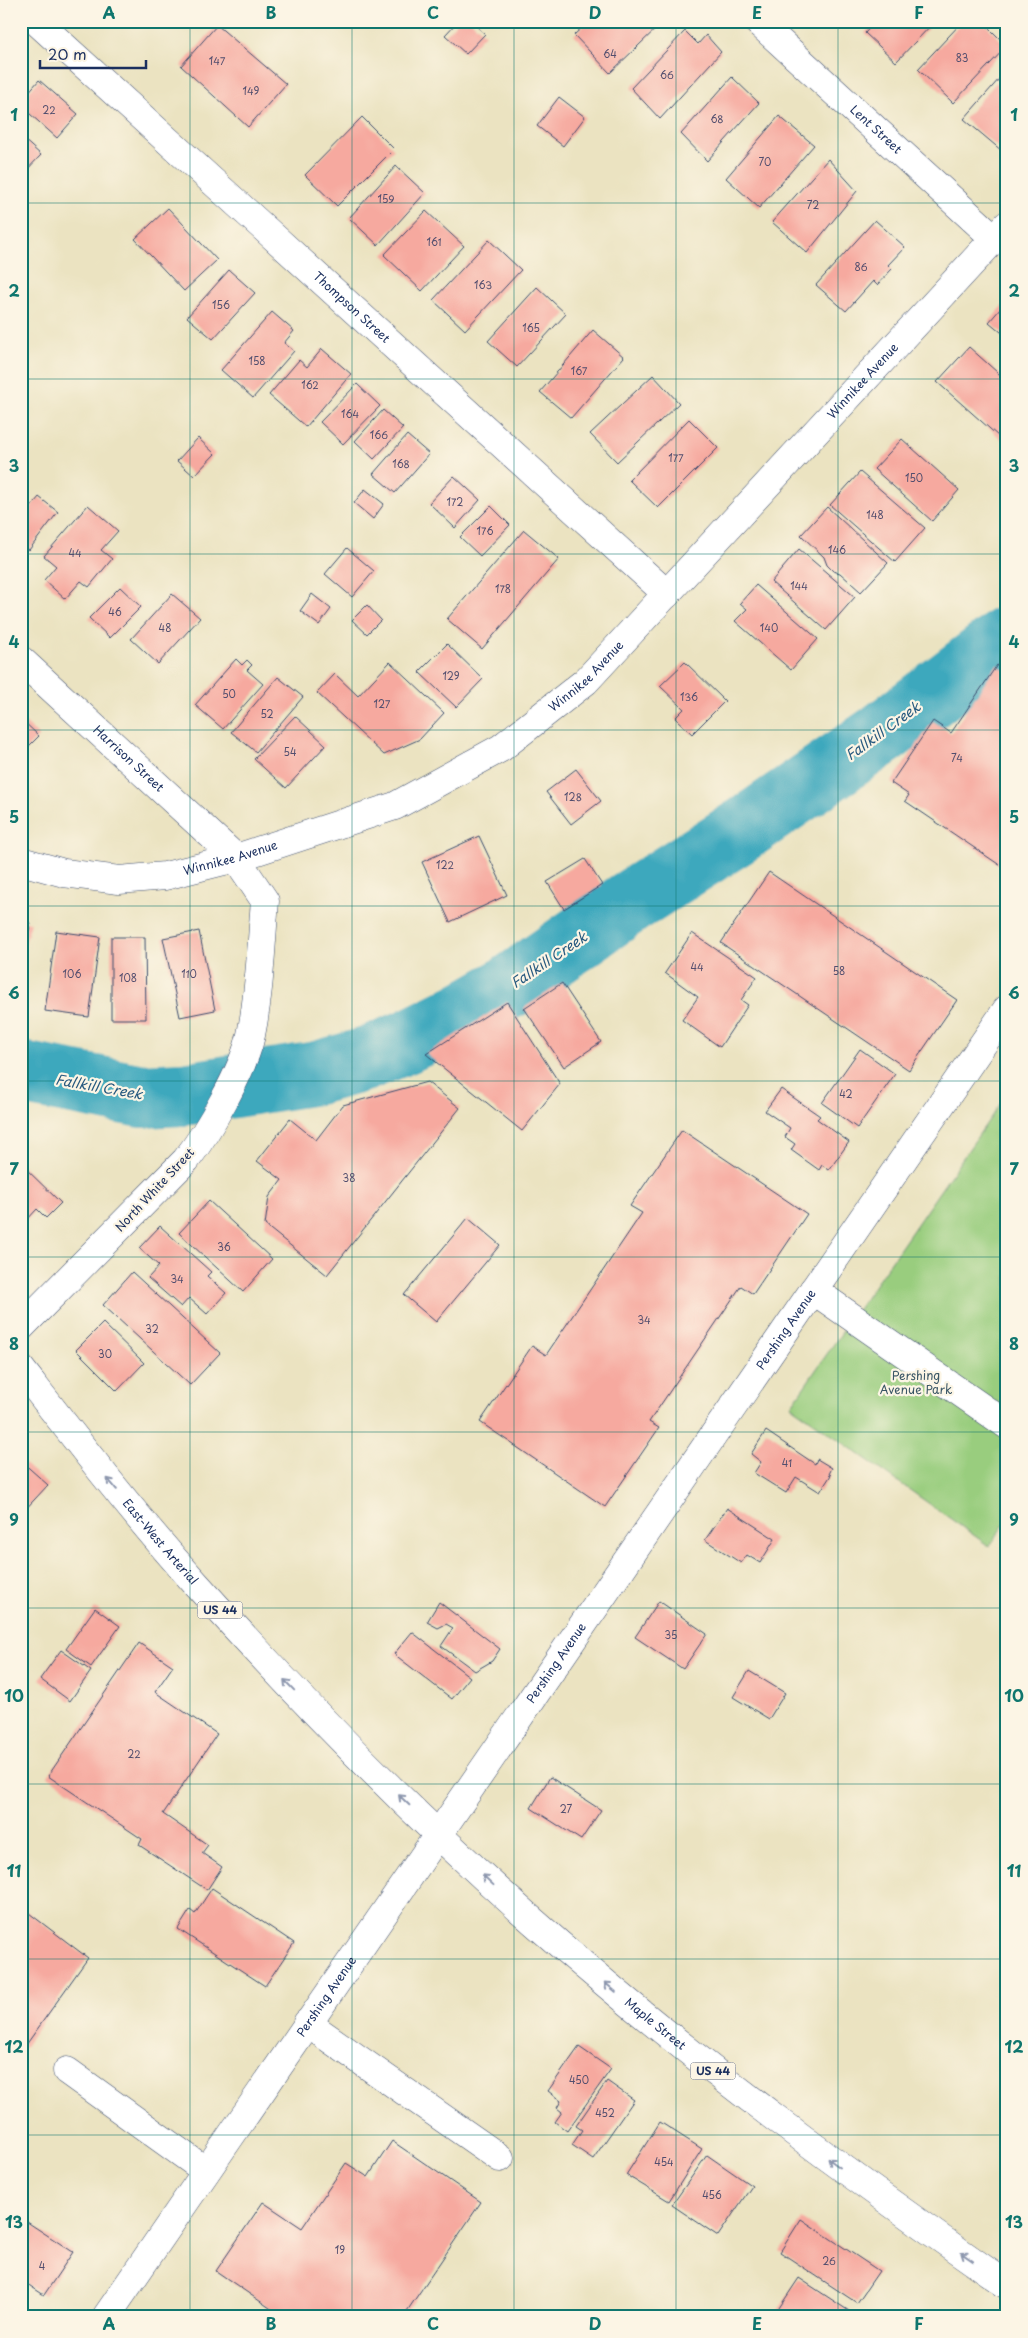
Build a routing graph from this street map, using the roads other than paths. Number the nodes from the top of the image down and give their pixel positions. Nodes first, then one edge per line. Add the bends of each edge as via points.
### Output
1 (36, 21) edge
2 (757, 21) edge
3 (1001, 232) edge
4 (667, 594) junction
5 (21, 660) edge
6 (236, 858) junction
7 (21, 861) edge
8 (1007, 1009) edge
9 (813, 1290) junction
10 (21, 1327) edge
11 (21, 1369) edge
12 (1007, 1425) edge
13 (439, 1834) junction
14 (307, 2023) junction
15 (67, 2071) dead end
16 (500, 2158) dead end
17 (206, 2171) junction
18 (1007, 2285) edge
19 (106, 2317) edge

1 - 4 main road, Thompson Street
2 - 3 main road, Lent Street
3 - 4 main road, Winnikee Avenue
4 - 6 main road, Winnikee Avenue via 586,681 501,748 395,806
5 - 6 main road, Harrison Street
6 - 7 main road, Winnikee Avenue via 165,876 119,880 64,873
6 - 10 main road, North White Street via 265,901 254,1018 246,1052 204,1135 186,1160
8 - 9 main road, Pershing Avenue
9 - 12 main road
9 - 13 main road, Pershing Avenue
13 -> 11 main road, East-West Arterial / US 44 via 331,1728 195,1584
13 - 14 main road, Pershing Avenue
18 -> 13 main road, Maple Street / US 44 via 863,2184 707,2066 556,1942
14 - 16 main road
14 - 17 main road, Pershing Avenue
15 - 17 main road
17 - 19 main road, Pershing Avenue

